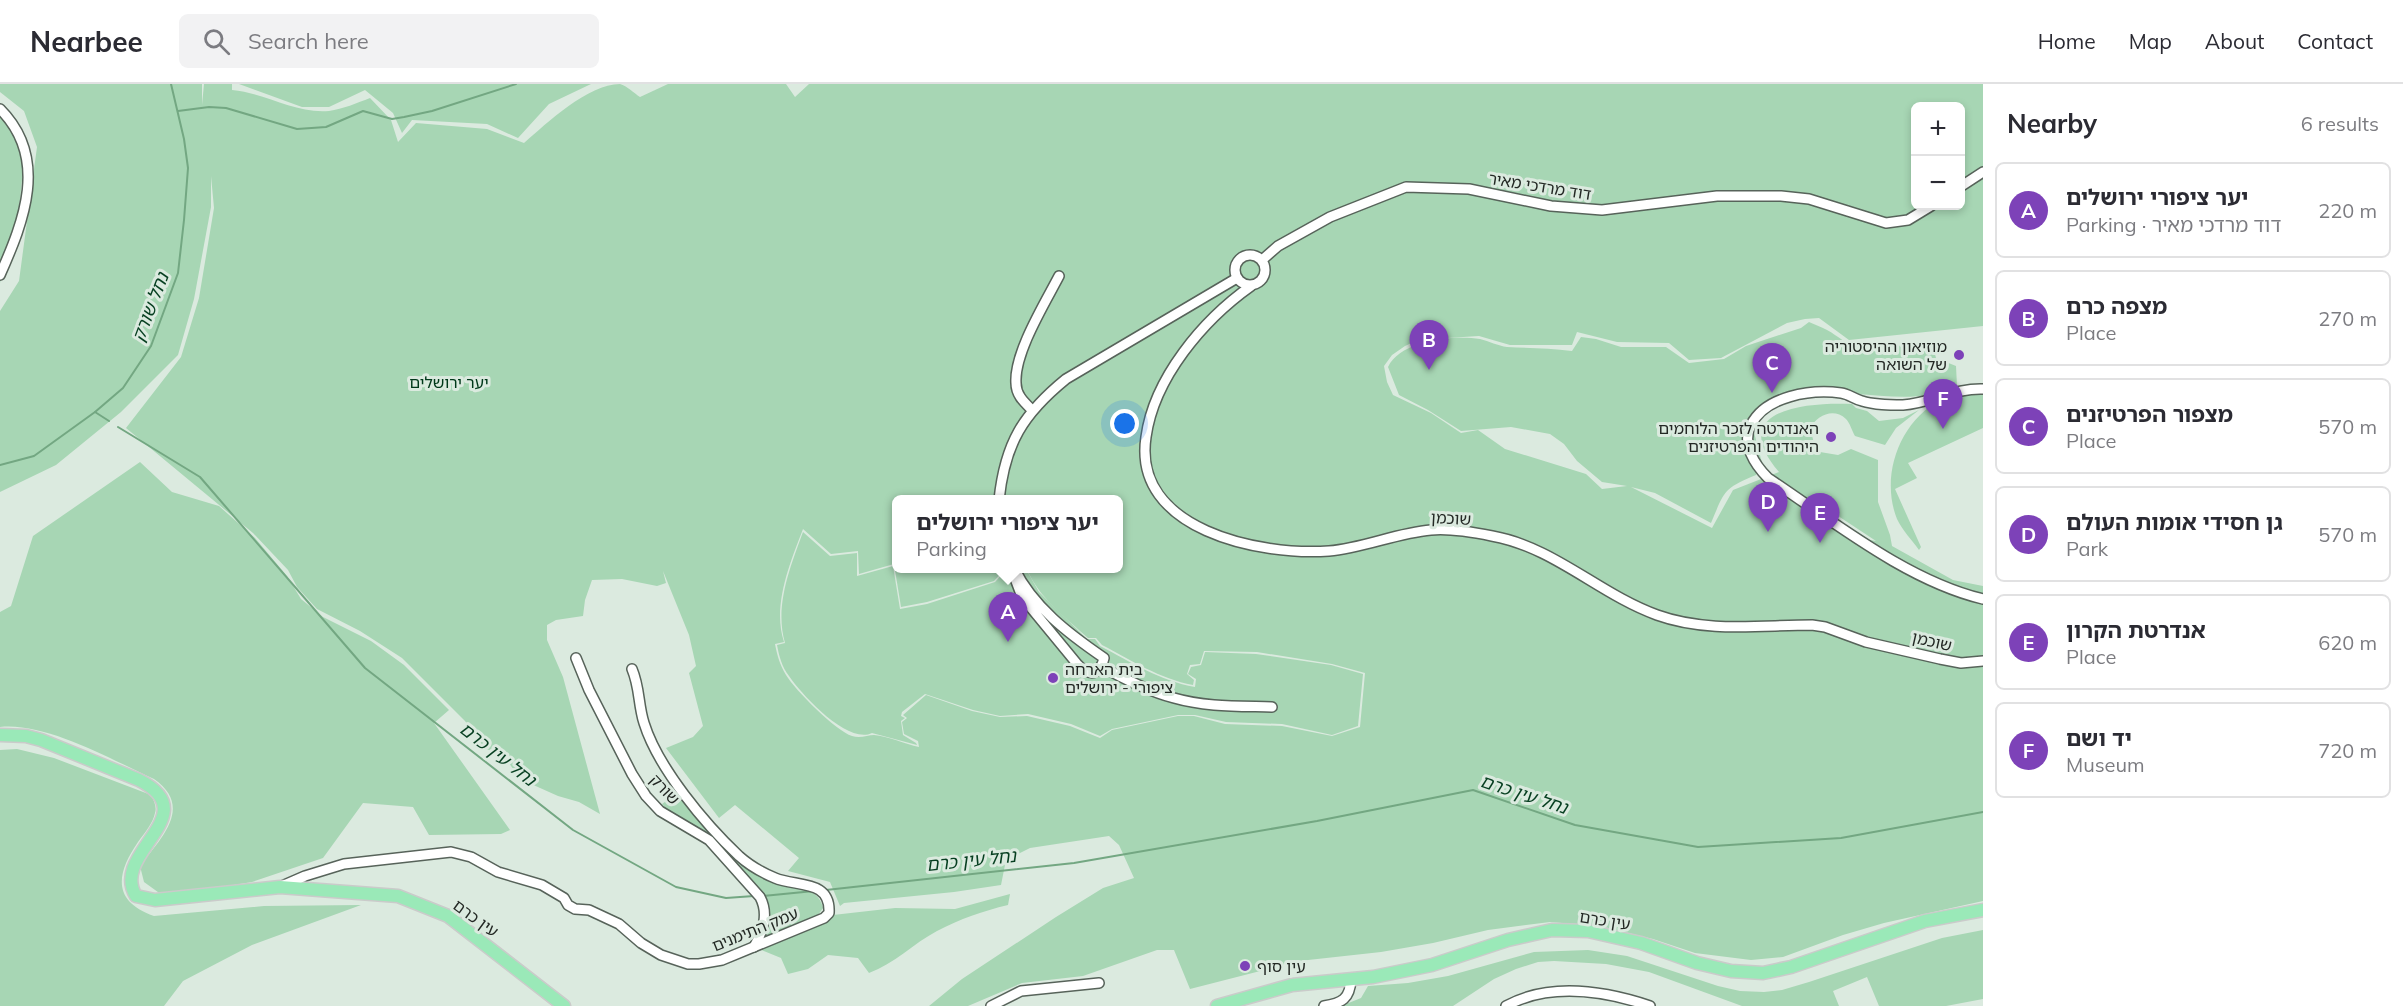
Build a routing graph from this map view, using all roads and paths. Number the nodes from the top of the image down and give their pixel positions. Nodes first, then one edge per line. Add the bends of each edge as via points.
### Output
1 (0, 109) edge
2 (1983, 172) edge
3 (1965, 184) edge
4 (1924, 210) edge
5 (1262, 260) junction
6 (0, 275) edge
7 (1059, 276) dead end
8 (1237, 278) junction
9 (1251, 286) junction
10 (1983, 389) edge
11 (1032, 410) junction
12 (1000, 495) edge
13 (1014, 573) edge
14 (1015, 573) edge
15 (1983, 599) edge
16 (576, 658) dead end
17 (1983, 661) edge
18 (1101, 666) junction
19 (632, 669) dead end
20 (1272, 707) dead end
21 (0, 735) edge
22 (280, 887) junction
23 (1983, 910) edge
24 (754, 947) junction
25 (1351, 980) junction
26 (1100, 983) dead end
27 (564, 1006) edge
28 (991, 1006) edge
29 (1217, 1006) edge
30 (1324, 1006) edge
31 (1506, 1006) edge
32 (1650, 1006) edge

1 - 6 street via 17,130 27,158 27,191 16,239
2 - 3 street
4 - 5 street, דוד מרדכי מאיר via 1908,220 1886,223 1809,199 1781,196 1717,196 1602,210 1551,206 1470,189 1406,187 1330,217 1278,246
5 - 8 street via 1253,255 1243,256 1236,263
5 - 9 street via 1266,269 1263,278
7 - 11 street via 1019,360 1016,384 1020,398
8 - 9 street
8 - 11 street via 1066,379
9 - 17 street, שוכמן via 1195,339 1152,407 1145,440 1150,482 1170,509 1195,525 1247,544 1301,552 1349,548 1432,529 1494,536 1538,550 1607,592 1673,620 1712,627 1812,625 1940,659 1961,663
10 - 15 street via 1905,405 1868,402 1837,393 1800,396 1762,411 1753,420 1748,436 1756,464 1768,478 1915,572
11 - 12 street via 1015,439
13 - 18 street via 1022,597 1078,665 1087,673
14 - 18 street via 1053,619 1104,658
16 - 24 street, שורק via 646,796 660,811 709,840 760,897 765,916
18 - 20 street via 1131,683 1174,698
19 - 24 street, עמק התימנים via 643,721 654,750 666,771 716,831 741,858 760,871 776,879 815,887 828,899 829,913 824,918
21 - 22 main road, עין כרם via 41,740 139,780 162,797 164,809 159,826 132,868 130,883 136,896 156,900
22 - 24 street, עמק התימנים via 344,864 452,852 542,885 575,909 589,910 619,924 641,944 688,964 710,964
22 - 27 main road, עין כרם via 398,896 434,909
23 - 25 main road, עין כרם via 1897,928 1791,967 1763,973 1697,963 1641,943 1588,931 1552,930 1432,965
25 - 29 main road, עין כרם via 1292,985
25 - 30 street via 1346,999
26 - 28 street via 1021,991
31 - 32 street via 1539,994 1571,992 1608,994

